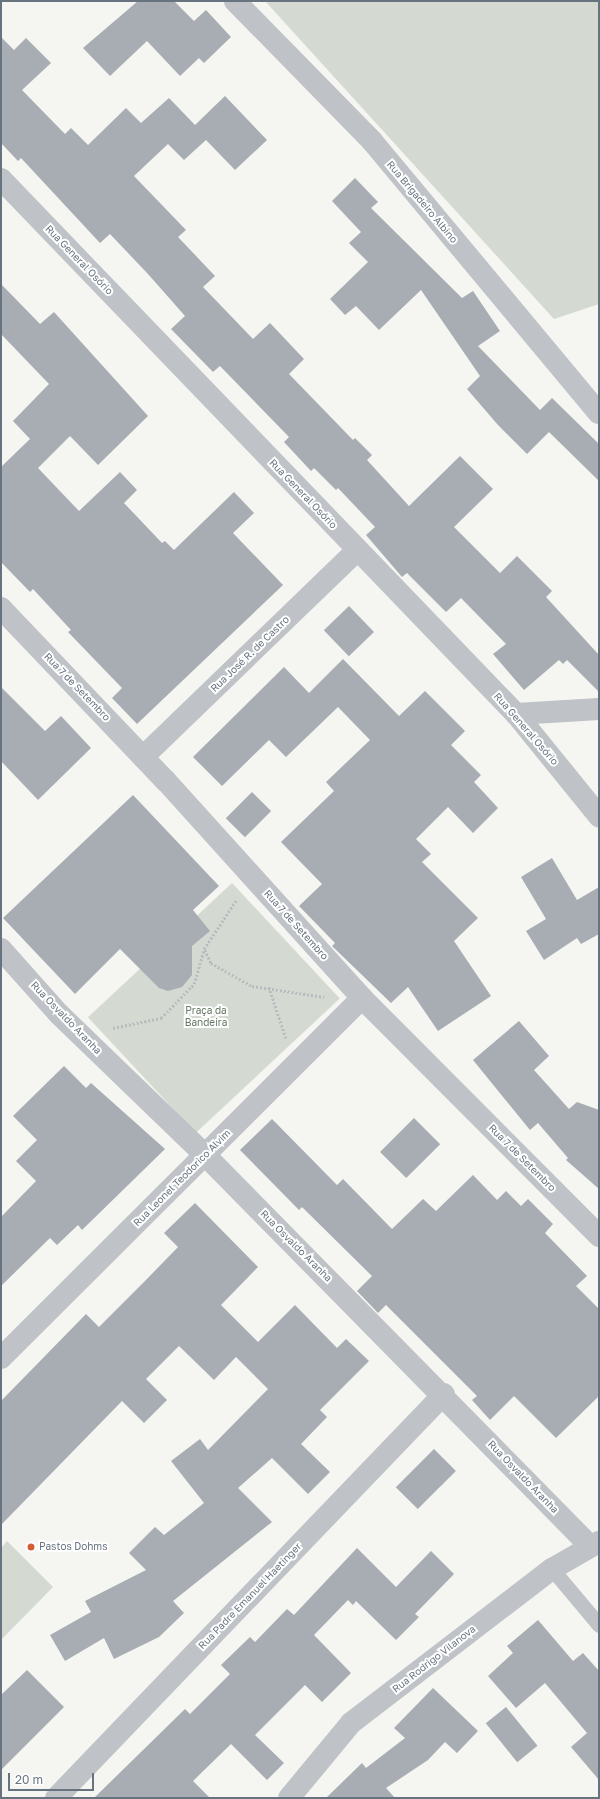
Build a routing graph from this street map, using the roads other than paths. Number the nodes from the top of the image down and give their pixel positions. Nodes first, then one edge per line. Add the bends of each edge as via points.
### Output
1 (236, 1) edge
2 (1, 179) edge
3 (599, 413) edge
4 (357, 550) junction
5 (1, 608) edge
6 (599, 709) edge
7 (516, 714) junction
8 (143, 757) junction
9 (599, 816) edge
10 (1, 949) edge
11 (362, 998) junction
12 (205, 1155) junction
13 (599, 1236) edge
14 (2, 1355) edge
15 (444, 1394) junction
16 (594, 1543) edge
17 (552, 1568) junction
18 (599, 1625) edge
19 (56, 1798) edge
20 (289, 1798) edge

1 - 3 street, Rua Brigadeiro Albino via 372,142
2 - 4 street, Rua General Osório
4 - 7 street, Rua General Osório
4 - 8 street, Rua José R. de Castro
5 - 8 street, Rua 7 de Setembro
6 - 7 street
7 - 9 street, Rua General Osório
8 - 11 street, Rua 7 de Setembro
10 - 12 street, Rua Osvaldo Aranha via 59,1014
11 - 12 street, Rua Leonel Teodorico Alvim
11 - 13 street, Rua 7 de Setembro
12 - 14 street, Rua Leonel Teodorico Alvim
12 - 15 street, Rua Osvaldo Aranha
15 - 16 street, Rua Osvaldo Aranha
15 - 19 street, Rua Padre Emanuel Haetinger
16 - 17 street, Rua Rodrigo Vilanova
17 - 18 lane
17 - 20 street, Rua Rodrigo Vilanova via 351,1722

